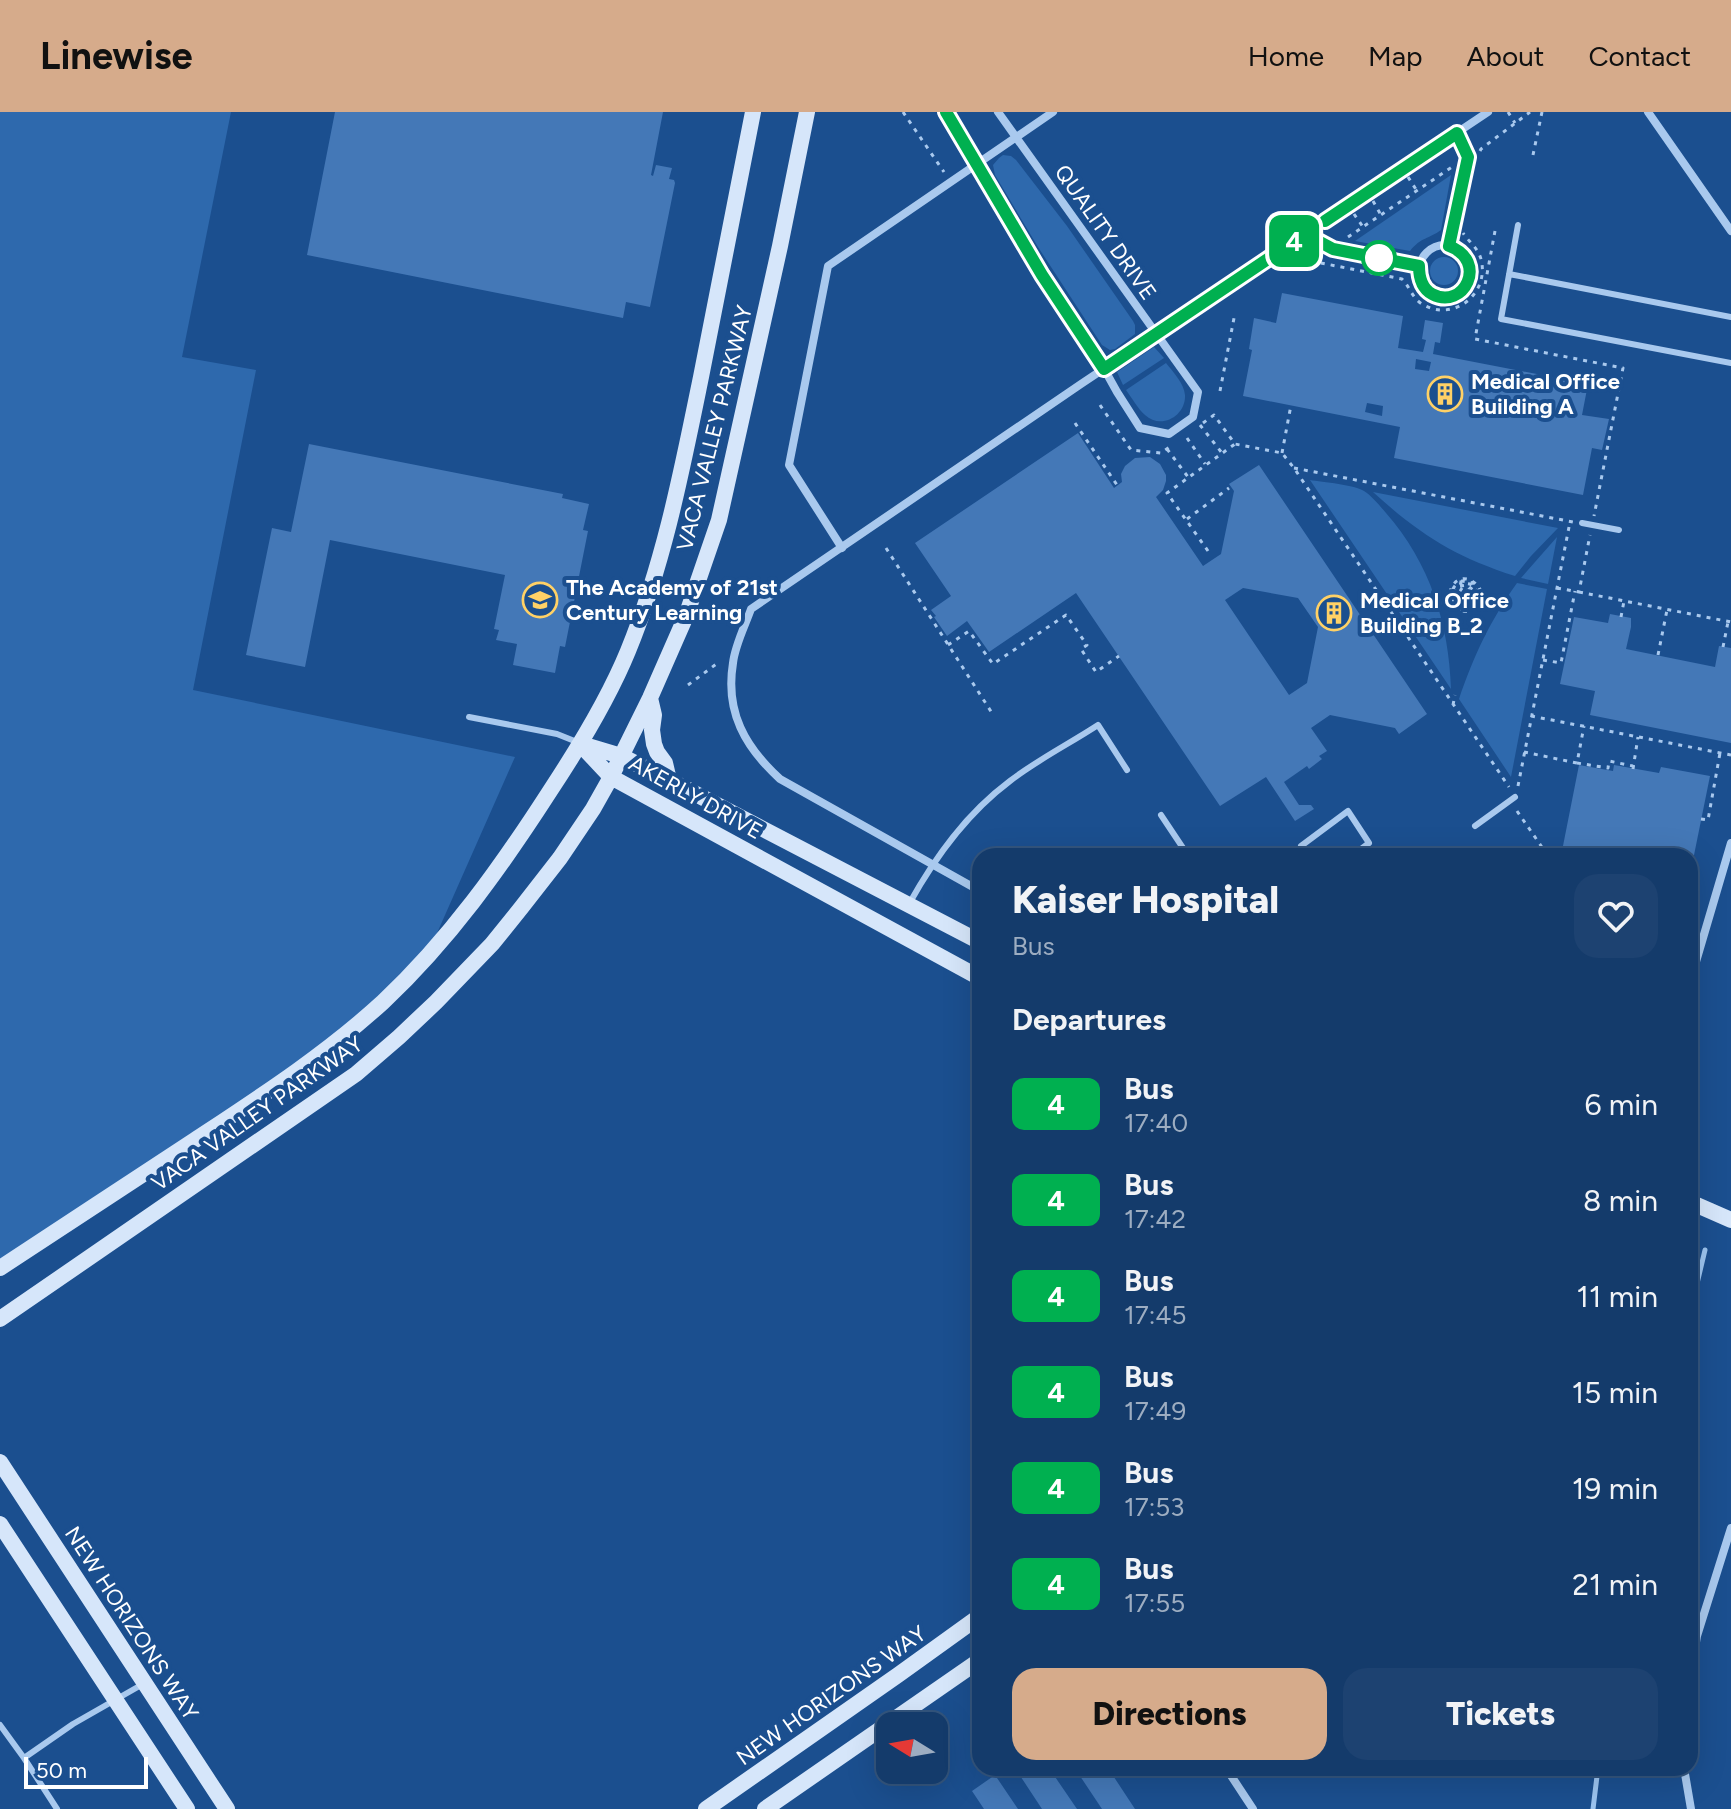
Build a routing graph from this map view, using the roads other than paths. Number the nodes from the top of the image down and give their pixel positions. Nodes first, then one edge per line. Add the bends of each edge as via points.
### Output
1 (753, 112) edge
2 (807, 112) edge
3 (946, 112) edge
4 (998, 112) edge
5 (1053, 112) edge
6 (1488, 112) edge
7 (1648, 112) edge
8 (1457, 133) junction
9 (1016, 137) junction
10 (976, 164) junction
11 (1518, 225) dead end
12 (1731, 231) edge
13 (1305, 234) junction
14 (1449, 246) junction
15 (1419, 266) junction
16 (1509, 274) junction
17 (1731, 317) edge
18 (1155, 334) junction
19 (1731, 363) edge
20 (1104, 369) junction
21 (1582, 523) road end
22 (1619, 530) dead end
23 (842, 548) junction
24 (650, 698) junction
25 (469, 717) dead end
26 (580, 744) junction
27 (621, 756) junction
28 (1127, 770) dead end
29 (611, 777) junction
30 (669, 780) junction
31 (1513, 799) road end
32 (1161, 815) dead end
33 (1475, 826) dead end
34 (1731, 843) edge
35 (1183, 848) edge
36 (1302, 848) edge
37 (1362, 848) edge
38 (932, 864) junction
39 (972, 886) edge
40 (909, 904) junction
41 (972, 938) edge
42 (1698, 955) edge
43 (972, 974) edge
44 (1698, 1206) edge
45 (1731, 1220) edge
46 (0, 1268) edge
47 (0, 1319) edge
48 (0, 1462) edge
49 (0, 1524) edge
50 (1731, 1528) edge
51 (972, 1622) edge
52 (1698, 1633) edge
53 (972, 1666) edge
54 (145, 1682) junction
55 (115, 1700) junction
56 (0, 1725) edge
57 (24, 1758) junction
58 (1231, 1776) edge
59 (1685, 1776) edge
60 (57, 1809) edge
61 (187, 1809) edge
62 (227, 1809) edge
63 (706, 1809) edge
64 (765, 1809) edge
65 (1253, 1809) edge
66 (1691, 1809) edge

1 - 26 main road, VACA VALLEY PARKWAY via 676,501 627,654
2 - 24 main road, VACA VALLEY PARKWAY via 719,520
3 - 10 street, QUALITY DRIVE
4 - 9 street, QUALITY DRIVE
5 - 9 street
6 - 8 street
7 - 12 street
8 - 13 street
8 - 14 street via 1468,157
9 - 10 street
9 - 18 street, QUALITY DRIVE
10 - 20 street, QUALITY DRIVE
10 - 23 street via 828,266 789,465
11 - 16 lane
13 - 15 street via 1333,249
13 - 18 street
14 - 15 street via 1430,250
14 - 15 street via 1464,254 1471,270 1459,293 1443,297 1427,290
16 - 17 lane
16 - 19 lane via 1501,319
18 - 20 street
18 - 20 street, QUALITY DRIVE via 1198,392 1193,417 1169,434 1140,428
20 - 23 street
21 - 22 lane
23 - 38 street via 751,609 733,661 731,697 738,725 759,760 780,779
24 - 27 main road, VACA VALLEY PARKWAY
24 - 30 main road via 654,744
25 - 26 lane via 557,734
26 - 27 main road, AKERLY DRIVE
26 - 29 main road, AKERLY DRIVE
26 - 46 main road, VACA VALLEY PARKWAY via 466,913 382,1002 288,1079
27 - 29 main road, VACA VALLEY PARKWAY
27 - 30 main road, AKERLY DRIVE
28 - 38 lane via 1098,725 1010,781 959,829
29 - 43 main road, AKERLY DRIVE
29 - 47 main road, VACA VALLEY PARKWAY via 560,858 492,944 399,1037 356,1074
30 - 40 main road, AKERLY DRIVE
31 - 33 lane
32 - 35 lane
34 - 42 street
36 - 37 lane via 1348,811 1369,843
38 - 39 street
38 - 40 lane
40 - 41 main road, AKERLY DRIVE
44 - 45 main road
48 - 54 main road, NEW HORIZONS WAY
49 - 55 main road
50 - 52 street
51 - 63 main road, NEW HORIZONS WAY
53 - 64 main road
54 - 55 lane
54 - 62 main road, NEW HORIZONS WAY
55 - 57 lane
55 - 61 main road
56 - 57 lane
57 - 60 lane
58 - 65 street
59 - 66 street

